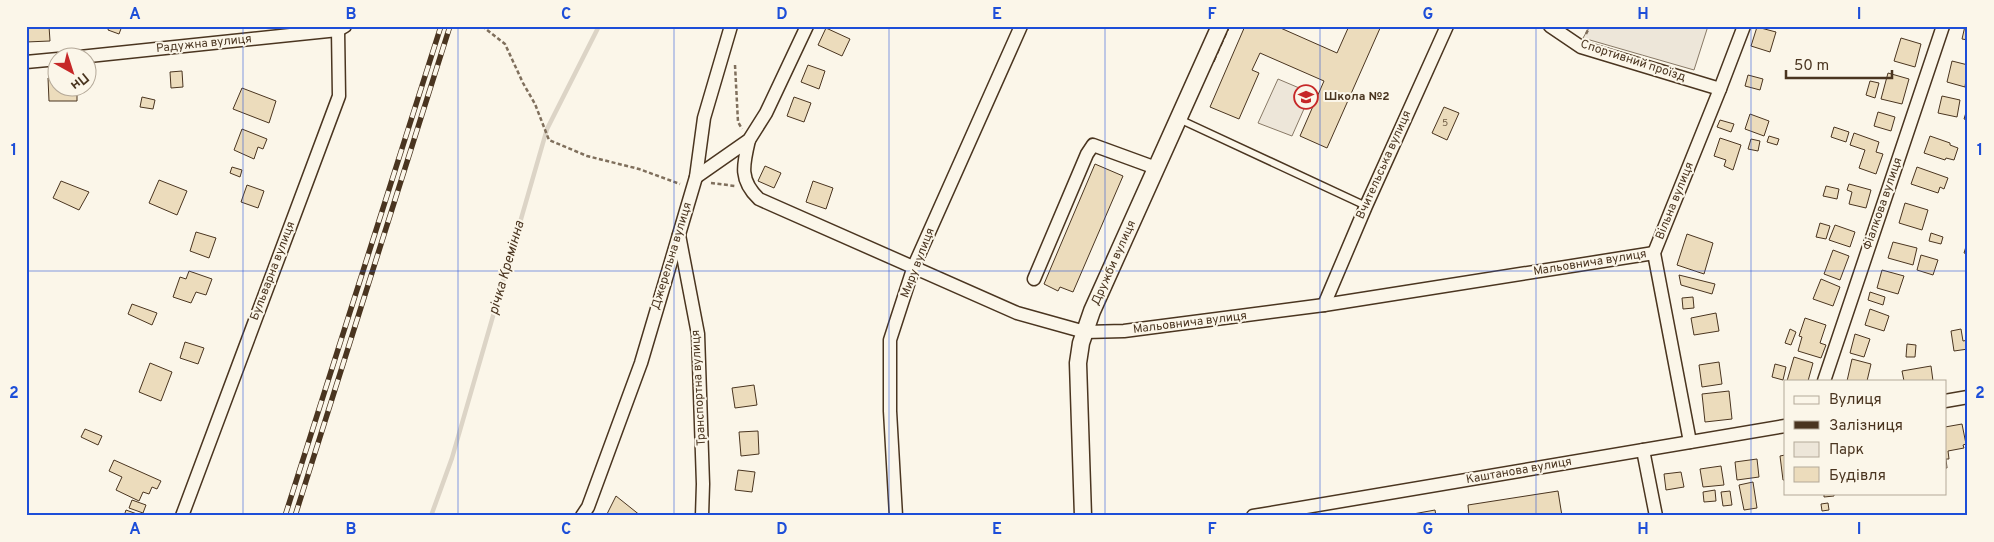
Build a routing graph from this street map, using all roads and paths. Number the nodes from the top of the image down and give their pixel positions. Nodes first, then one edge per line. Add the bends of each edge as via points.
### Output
1 (482, 26) edge
2 (731, 26) edge
3 (806, 26) edge
4 (1021, 26) edge
5 (1220, 26) edge
6 (1447, 26) edge
7 (1550, 26) edge
8 (1744, 26) edge
9 (1943, 26) edge
10 (342, 28) edge
11 (98, 55) edge
12 (48, 60) edge
13 (734, 60) dead end
14 (26, 62) edge
15 (1720, 89) junction
16 (1178, 118) junction
17 (749, 140) junction
18 (1156, 168) junction
19 (694, 182) junction
20 (750, 191) junction
21 (1366, 206) junction
22 (679, 232) junction
23 (1654, 253) junction
24 (914, 266) junction
25 (1034, 279) dead end
26 (1324, 306) junction
27 (1084, 332) junction
28 (1824, 380) edge
29 (1968, 397) edge
30 (1946, 401) edge
31 (1784, 426) edge
32 (1690, 442) junction
33 (1644, 450) junction
34 (182, 516) edge
35 (582, 516) edge
36 (702, 516) edge
37 (896, 516) edge
38 (1083, 516) edge
39 (1253, 516) edge
40 (1656, 516) edge

1 - 19 path via 505,44 549,140 587,156
2 - 19 street via 704,118
3 - 17 street via 766,113
4 - 24 street, Миру вулиця
5 - 16 street, Дружби вулиця
6 - 21 street, Вчительська вулиця
7 - 15 street, Спортивний проїзд via 1581,46
8 - 15 street, Вільна вулиця
9 - 28 street, Фіалкова вулиця
10 - 11 street, Радужна вулиця
10 - 34 street, Бульварна вулиця via 339,96
12 - 14 street
13 - 17 path via 738,122
15 - 23 street, Вільна вулиця
16 - 18 street, Дружби вулиця
16 - 21 lane
17 - 19 street
17 - 20 street via 743,167
18 - 25 street via 1093,145
18 - 27 street, Дружби вулиця
19 - 20 path via 740,186
19 - 22 street, Джерельна вулиця
20 - 24 street, Мальовнича вулиця via 759,199
21 - 26 street, Вчительська вулиця
22 - 35 street, Джерельна вулиця via 641,363
22 - 36 street, Транспортна вулиця via 698,334
23 - 26 street, Мальовнича вулиця
23 - 32 street, Вільна вулиця
24 - 27 street, Мальовнича вулиця via 1017,313
24 - 37 street, Миру вулиця via 890,340
26 - 27 street, Мальовнича вулиця via 1124,331
27 - 38 street, Дружби вулиця via 1078,363
29 - 30 street
31 - 32 street, Каштанова вулиця
32 - 33 street, Каштанова вулиця
33 - 39 street, Каштанова вулиця
33 - 40 street

